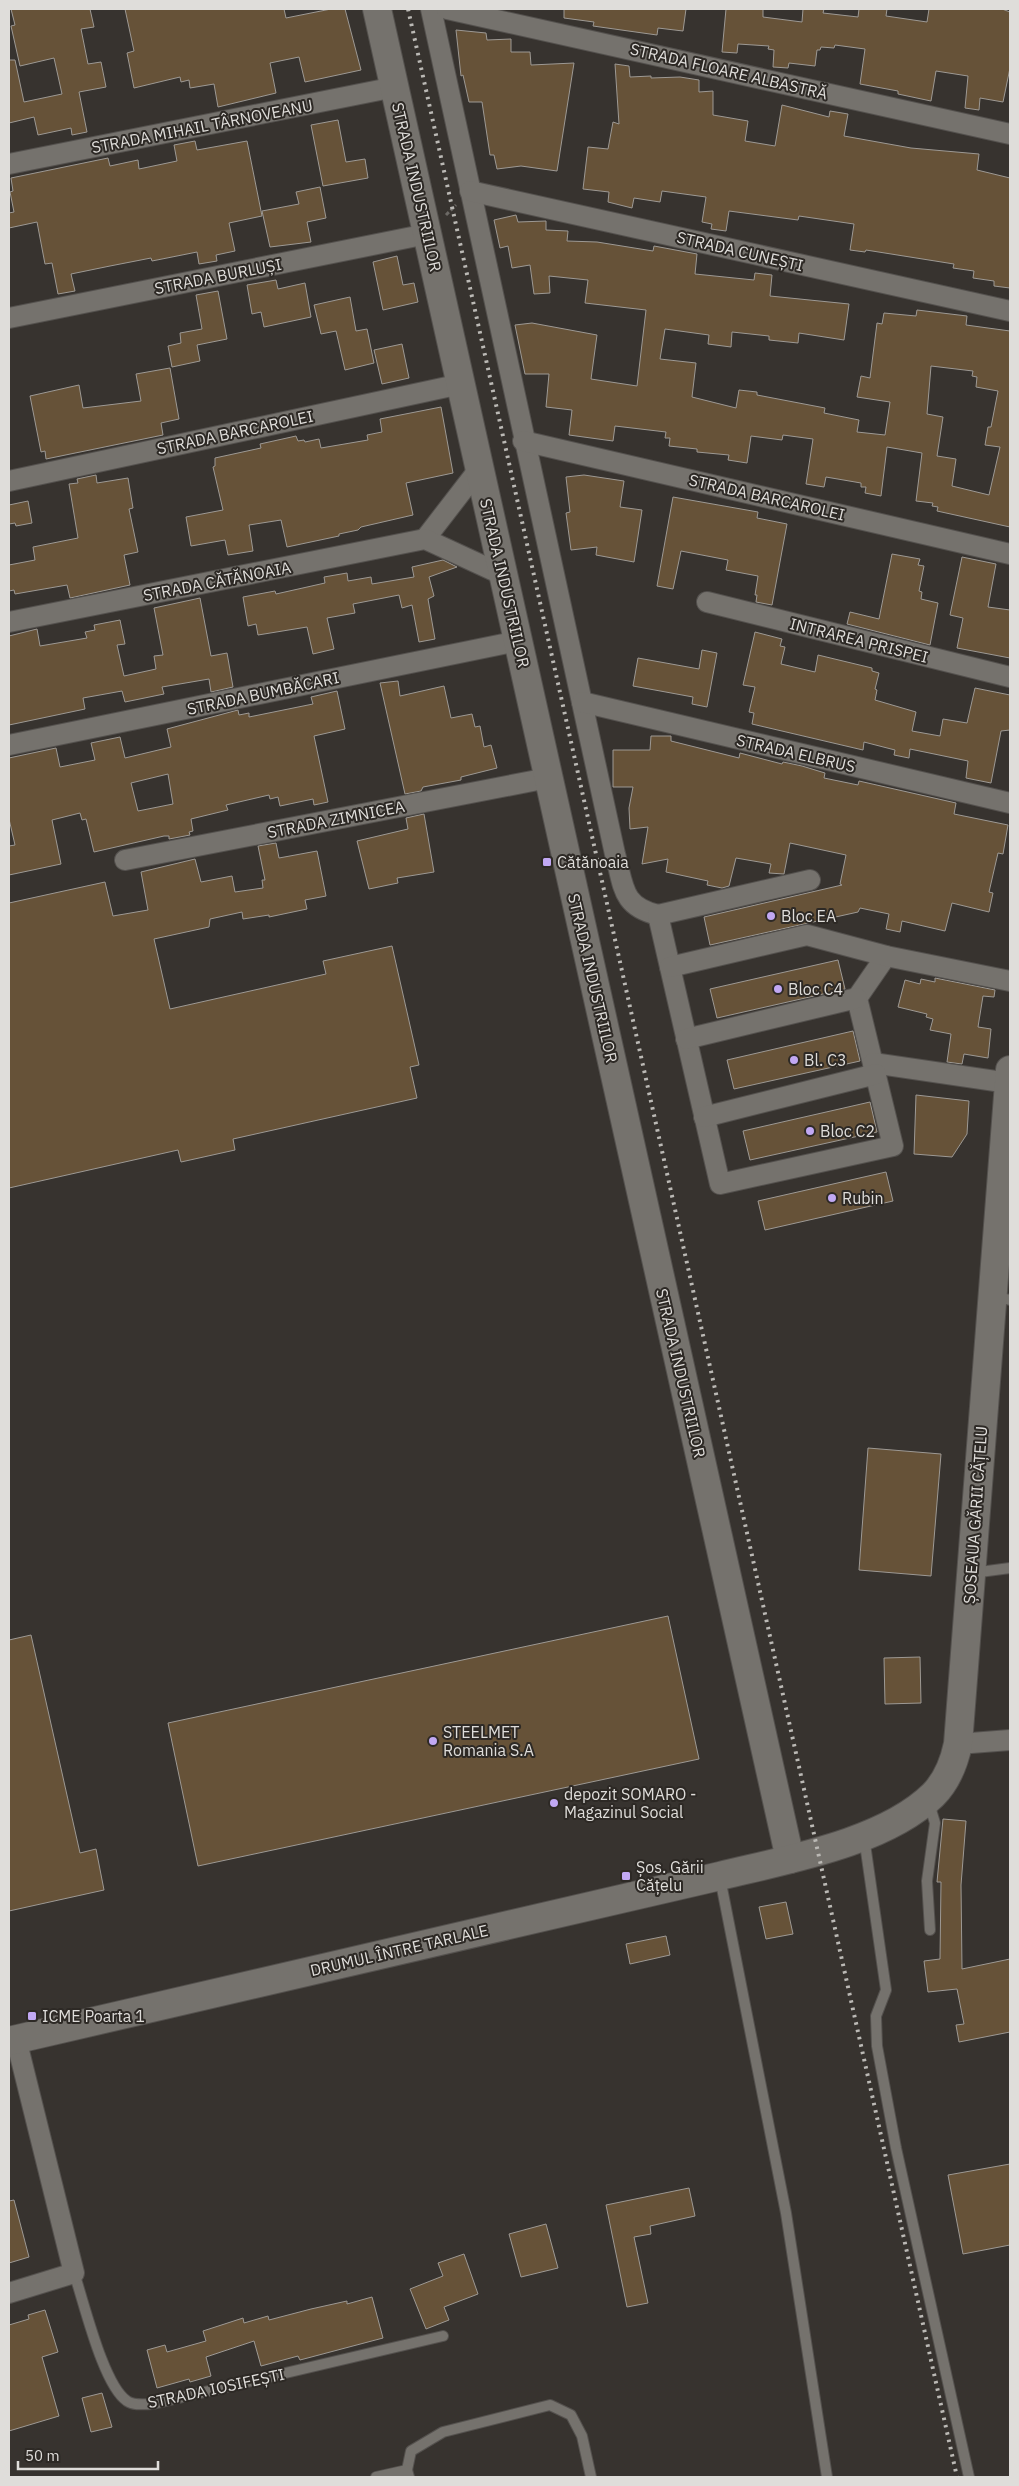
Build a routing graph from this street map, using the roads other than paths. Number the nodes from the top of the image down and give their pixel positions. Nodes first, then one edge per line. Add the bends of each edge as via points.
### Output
1 (377, 9) edge
2 (431, 9) edge
3 (447, 9) edge
4 (395, 87) junction
5 (1010, 134) edge
6 (9, 164) edge
7 (470, 191) junction
8 (427, 234) junction
9 (1010, 311) edge
10 (9, 318) edge
11 (461, 384) junction
12 (523, 441) junction
13 (479, 469) junction
14 (9, 481) edge
15 (425, 539) junction
16 (1010, 554) edge
17 (503, 575) junction
18 (707, 602) dead end
19 (9, 622) edge
20 (518, 641) junction
21 (1010, 677) edge
22 (582, 702) junction
23 (9, 745) edge
24 (548, 778) junction
25 (1010, 803) edge
26 (124, 860) dead end
27 (810, 880) dead end
28 (658, 915) junction
29 (886, 956) junction
30 (670, 966) junction
31 (1010, 981) edge
32 (857, 998) junction
33 (686, 1039) junction
34 (874, 1069) junction
35 (1010, 1077) edge
36 (704, 1117) junction
37 (1007, 1149) edge
38 (1002, 1298) edge
39 (1010, 1568) edge
40 (971, 1573) junction
41 (1010, 1740) edge
42 (958, 1744) junction
43 (928, 1799) junction
44 (864, 1836) junction
45 (790, 1859) junction
46 (720, 1876) junction
47 (930, 1930) dead end
48 (12, 2040) edge
49 (74, 2273) junction
50 (9, 2294) edge
51 (443, 2336) dead end
52 (408, 2474) edge
53 (376, 2477) edge
54 (591, 2477) edge
55 (827, 2477) edge
56 (969, 2477) edge

1 - 4 main road, STRADA INDUSTRIILOR
2 - 7 street
3 - 5 street, STRADA FLOARE ALBASTRĂ
4 - 6 street, STRADA MIHAIL TÂRNOVEANU
4 - 8 main road, STRADA INDUSTRIILOR
7 - 9 street, STRADA CUNEȘTI
7 - 12 street
8 - 10 street, STRADA BURLUȘI
8 - 11 main road, STRADA INDUSTRIILOR
11 - 13 main road, STRADA INDUSTRIILOR
11 - 14 street, STRADA BARCAROLEI
12 - 16 street, STRADA BARCAROLEI
12 - 22 street
13 - 15 street
13 - 17 main road, STRADA INDUSTRIILOR
15 - 17 street
15 - 19 street, STRADA CĂTĂNOAIA
17 - 20 main road, STRADA INDUSTRIILOR
18 - 21 street, INTRAREA PRISPEI
20 - 23 street, STRADA BUMBĂCARI
20 - 24 main road, STRADA INDUSTRIILOR
22 - 25 street, STRADA ELBRUS
22 - 28 street via 615,854 628,898 642,911
24 - 26 street, STRADA ZIMNICEA
24 - 45 main road, STRADA INDUSTRIILOR
27 - 28 street
28 - 30 street
29 - 30 street via 806,935
29 - 31 street
29 - 32 street
30 - 33 street
32 - 33 street
32 - 34 street
33 - 36 street
34 - 35 street
34 - 36 street
34 - 36 street via 893,1146 720,1184
35 - 37 main road, ȘOSEAUA GĂRII CĂȚELU
37 - 38 main road, ȘOSEAUA GĂRII CĂȚELU
38 - 40 main road, ȘOSEAUA GĂRII CĂȚELU
39 - 40 lane
40 - 42 main road, ȘOSEAUA GĂRII CĂȚELU
41 - 42 street
42 - 43 main road, ȘOSEAUA GĂRII CĂȚELU via 949,1772
43 - 44 main road, ȘOSEAUA GĂRII CĂȚELU via 914,1810
43 - 47 lane via 934,1823 927,1881
44 - 45 main road, ȘOSEAUA GĂRII CĂȚELU
44 - 56 lane via 886,1990 876,2016 877,2046 896,2148
45 - 46 main road, DRUMUL ÎNTRE TARLALE
46 - 48 main road, DRUMUL ÎNTRE TARLALE
46 - 55 lane via 786,2213
48 - 49 street, STRADA IOSIFEȘTI
49 - 50 street
49 - 51 lane, STRADA IOSIFEȘTI via 112,2384 129,2403 153,2404
52 - 53 lane
52 - 54 lane via 411,2451 443,2432 550,2405 571,2416 582,2436

